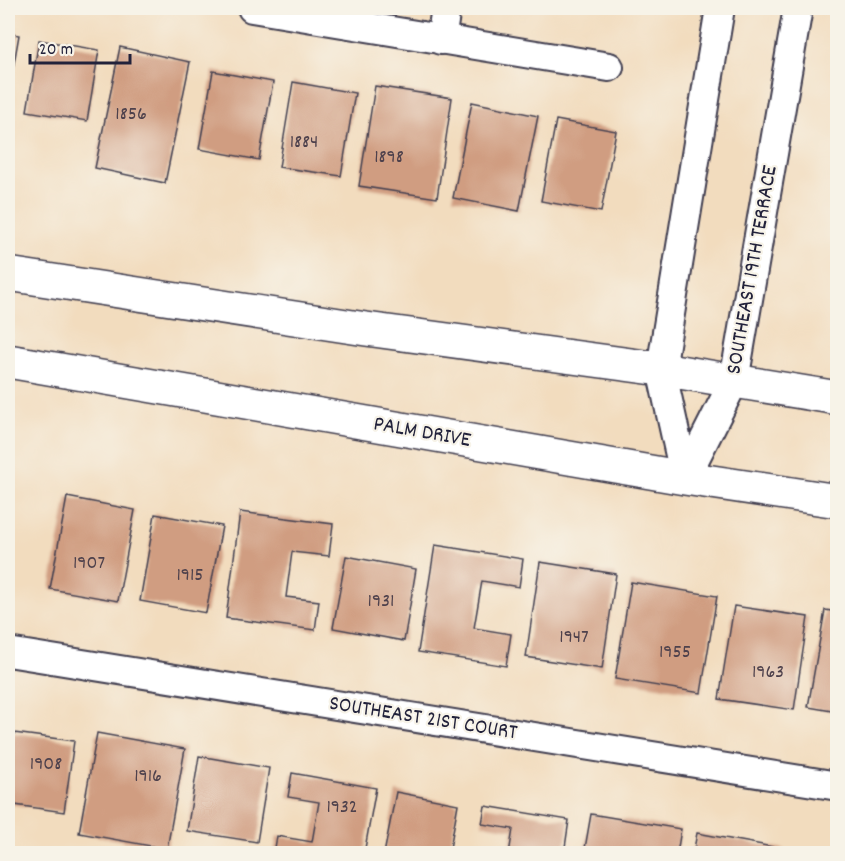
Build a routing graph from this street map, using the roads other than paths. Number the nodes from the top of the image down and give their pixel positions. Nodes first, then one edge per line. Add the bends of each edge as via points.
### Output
1 (252, 8) edge
2 (446, 8) edge
3 (720, 8) edge
4 (798, 8) edge
5 (441, 40) junction
6 (609, 67) dead end
7 (8, 274) edge
8 (8, 361) edge
9 (661, 369) junction
10 (734, 381) junction
11 (837, 398) edge
12 (685, 478) junction
13 (837, 501) edge
14 (8, 652) edge
15 (837, 786) edge

1 - 5 street
2 - 5 street
3 - 9 street
4 - 10 street, SOUTHEAST 19TH TERRACE
5 - 6 street
7 - 9 main road
8 - 12 main road, PALM DRIVE
9 - 10 main road
9 - 12 street
10 - 11 main road
10 - 12 street, SOUTHEAST 19TH TERRACE
12 - 13 main road, PALM DRIVE
14 - 15 street, SOUTHEAST 21ST COURT

